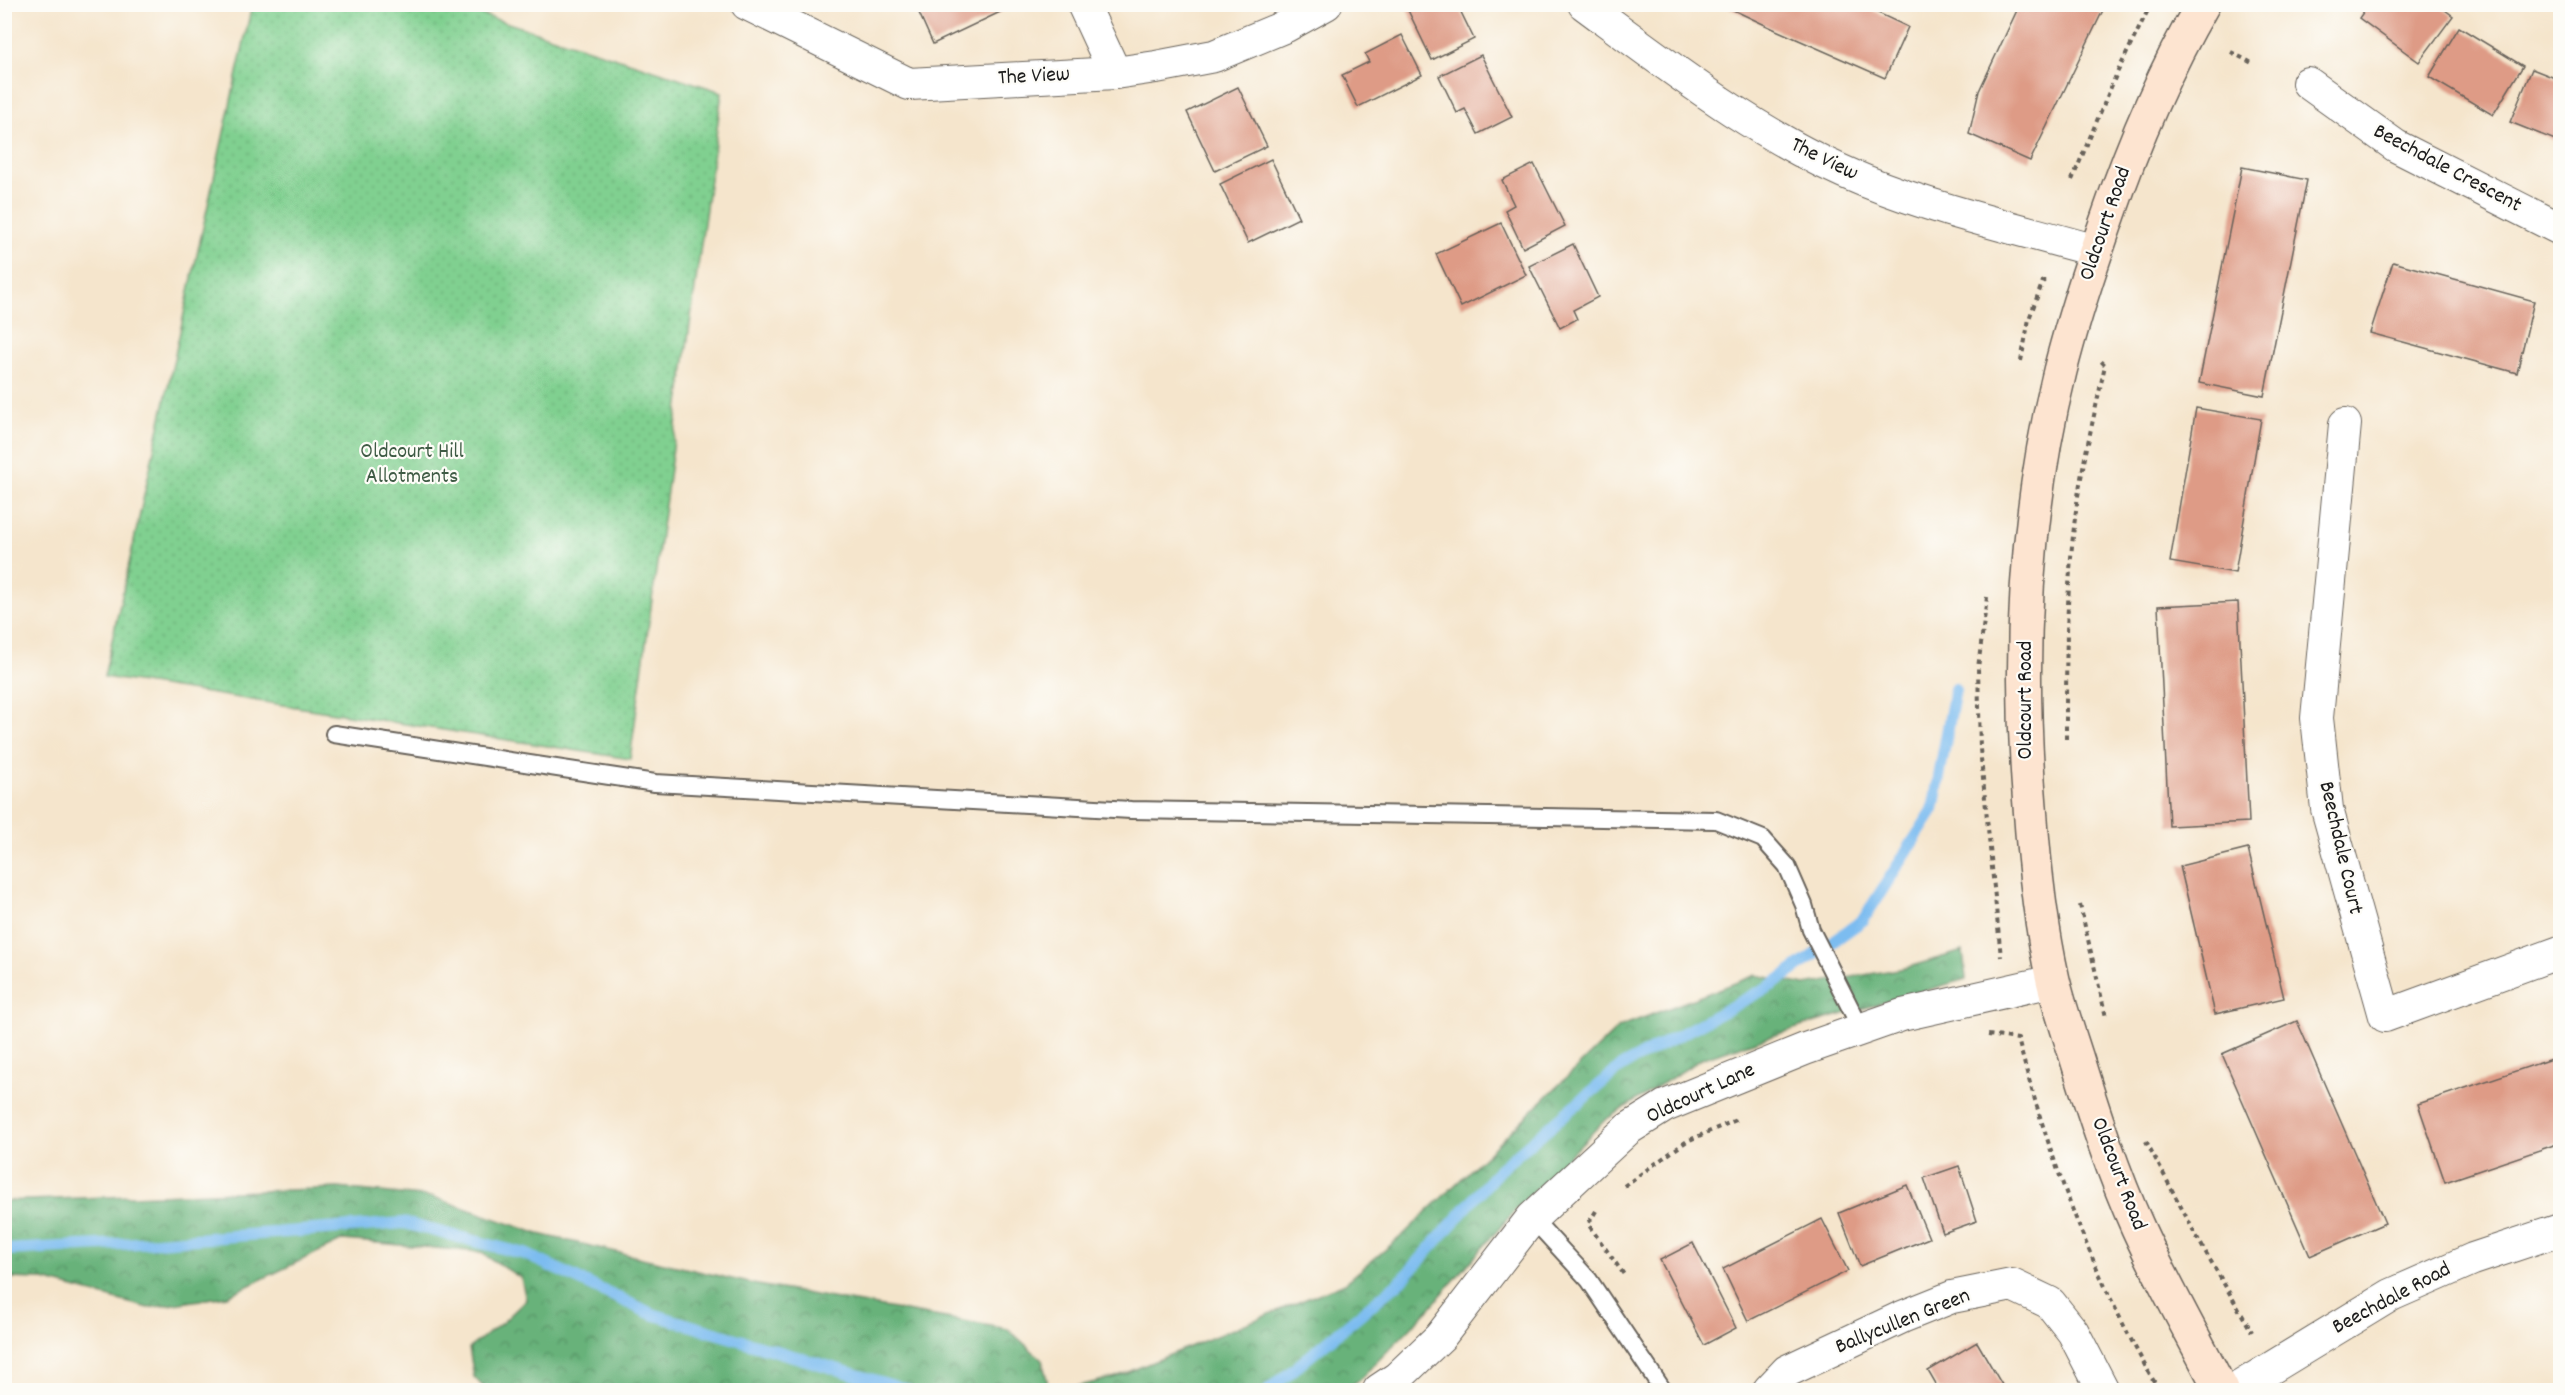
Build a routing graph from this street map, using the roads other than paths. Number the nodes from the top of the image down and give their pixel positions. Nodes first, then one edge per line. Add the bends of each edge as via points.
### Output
1 (747, 4) edge
2 (1083, 4) edge
3 (1326, 4) edge
4 (1584, 4) edge
5 (2203, 4) edge
6 (1115, 73) junction
7 (2308, 83) dead end
8 (2560, 229) edge
9 (2096, 251) junction
10 (2345, 424) dead end
11 (334, 734) dead end
12 (2558, 953) edge
13 (2053, 981) junction
14 (1861, 1029) junction
15 (1532, 1218) junction
16 (2560, 1230) edge
17 (1379, 1390) edge
18 (1664, 1390) edge
19 (1769, 1390) edge
20 (2103, 1390) edge
21 (2221, 1390) edge
22 (2235, 1390) edge

1 - 6 street, The View via 909,84
2 - 6 street
3 - 6 street, The View via 1286,26 1214,56
4 - 9 street, The View via 1756,126 1855,176 1915,199
5 - 9 street, Oldcourt Road via 2137,140
7 - 8 street, Beechdale Crescent via 2396,146
9 - 13 street, Oldcourt Road via 2060,371 2049,424 2033,525 2028,594 2026,768 2039,903
10 - 12 street, Beechdale Court via 2317,718 2327,809 2385,1016
11 - 14 lane via 655,783 1131,810 1716,820 1763,839 1787,866 1811,930
13 - 14 street, Oldcourt Lane via 1950,1003
13 - 21 street, Oldcourt Road via 2094,1116 2138,1228
14 - 15 street, Oldcourt Lane via 1665,1106 1628,1129
15 - 17 street, Oldcourt Lane via 1440,1337
15 - 18 lane via 1589,1280
16 - 22 street, Beechdale Road via 2473,1258 2421,1280
19 - 20 street, Ballycullen Green via 1787,1371 1902,1317 1952,1297 2012,1285 2050,1303 2073,1332

